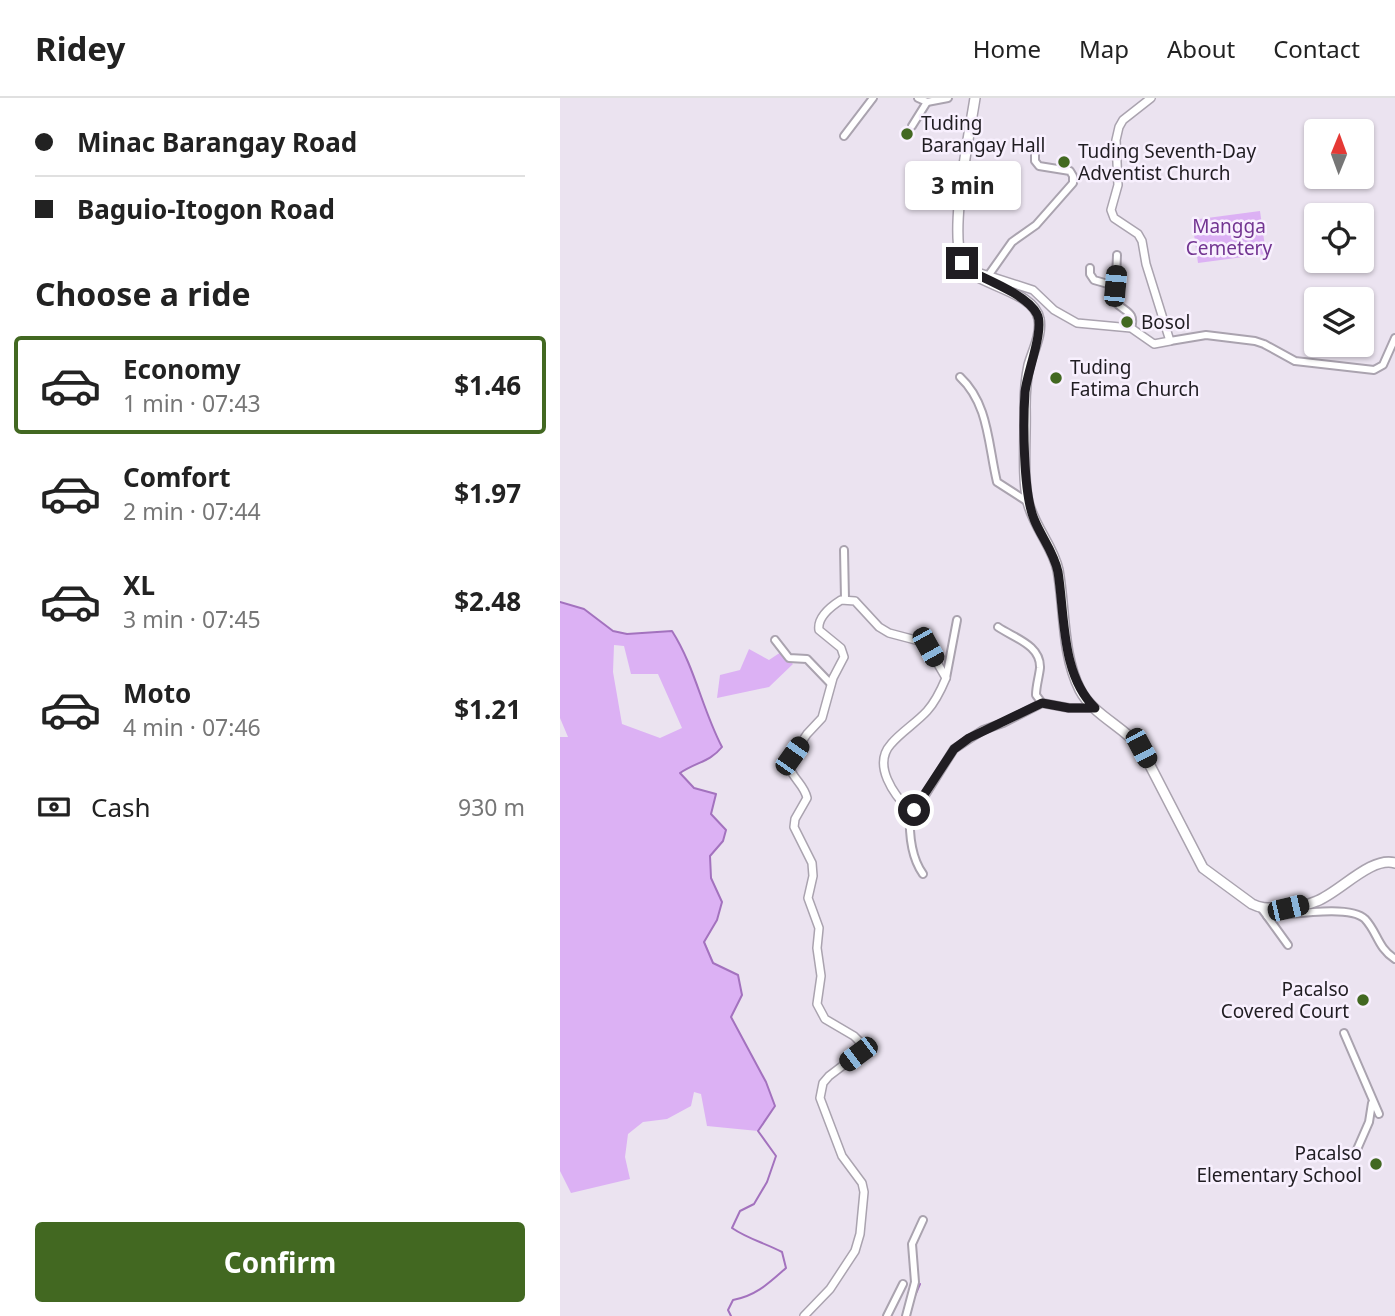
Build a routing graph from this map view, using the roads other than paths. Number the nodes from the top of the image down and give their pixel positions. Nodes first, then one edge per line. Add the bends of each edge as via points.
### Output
1 (873, 98) edge
2 (918, 98) edge
3 (948, 98) edge
4 (975, 98) edge
5 (1151, 98) edge
6 (926, 102) junction
7 (912, 126) dead end
8 (844, 136) dead end
9 (1035, 153) dead end
10 (1116, 255) dead end
11 (1090, 268) dead end
12 (966, 269) junction
13 (988, 276) junction
14 (1115, 286) junction
15 (1131, 328) junction
16 (1395, 338) edge
17 (1170, 341) junction
18 (960, 377) dead end
19 (1028, 502) junction
20 (844, 550) dead end
21 (845, 599) junction
22 (957, 620) dead end
23 (998, 628) dead end
24 (775, 640) dead end
25 (946, 678) junction
26 (831, 684) junction
27 (1042, 703) junction
28 (1095, 708) junction
29 (910, 811) junction
30 (1395, 863) edge
31 (922, 874) dead end
32 (1264, 912) junction
33 (1288, 945) dead end
34 (1395, 959) edge
35 (1343, 1033) dead end
36 (1372, 1103) junction
37 (1379, 1114) dead end
38 (1355, 1154) dead end
39 (923, 1220) dead end
40 (903, 1284) dead end
41 (804, 1316) edge
42 (887, 1316) edge
43 (906, 1316) edge

1 - 8 street
2 - 6 street
3 - 6 street
4 - 12 main road via 958,223 960,256
5 - 17 street via 1119,127 1118,185 1111,210 1114,218 1142,241
6 - 7 street
9 - 13 street via 1039,166 1070,171 1073,183 1036,225 1012,242
10 - 14 street
11 - 14 street via 1094,280
12 - 13 street
12 - 19 main road via 1031,304 1039,319 1025,393
13 - 15 street via 1033,290 1077,323
14 - 15 street via 1115,302 1131,314
15 - 17 street via 1154,344
16 - 17 street via 1383,365 1374,370 1295,361 1255,341 1206,335
18 - 19 street via 975,393 985,420 997,481
19 - 28 main road via 1058,570 1074,675
20 - 21 street
21 - 25 street via 855,601 889,634 923,642
21 - 26 street via 829,608 818,627 841,648 844,657
22 - 25 street
23 - 27 street via 1030,646 1038,656 1036,695
24 - 26 street via 789,658 807,659
25 - 29 street via 927,712 885,755 886,780
26 - 41 street via 822,718 792,756 789,767 806,793 794,827 813,863 808,898 819,929 817,1004 825,1018 854,1036 860,1047 858,1054 823,1083 820,1098 842,1156 864,1192 855,1251 830,1289
27 - 28 street
27 - 29 street via 954,749 917,808
28 - 32 main road via 1141,748 1203,868
29 - 31 street via 909,835
30 - 32 main road via 1375,864 1316,902
32 - 33 street
32 - 34 street via 1354,912 1367,921 1382,948
35 - 36 street
36 - 37 street
36 - 38 street
39 - 43 street via 912,1244 915,1282
40 - 42 street

